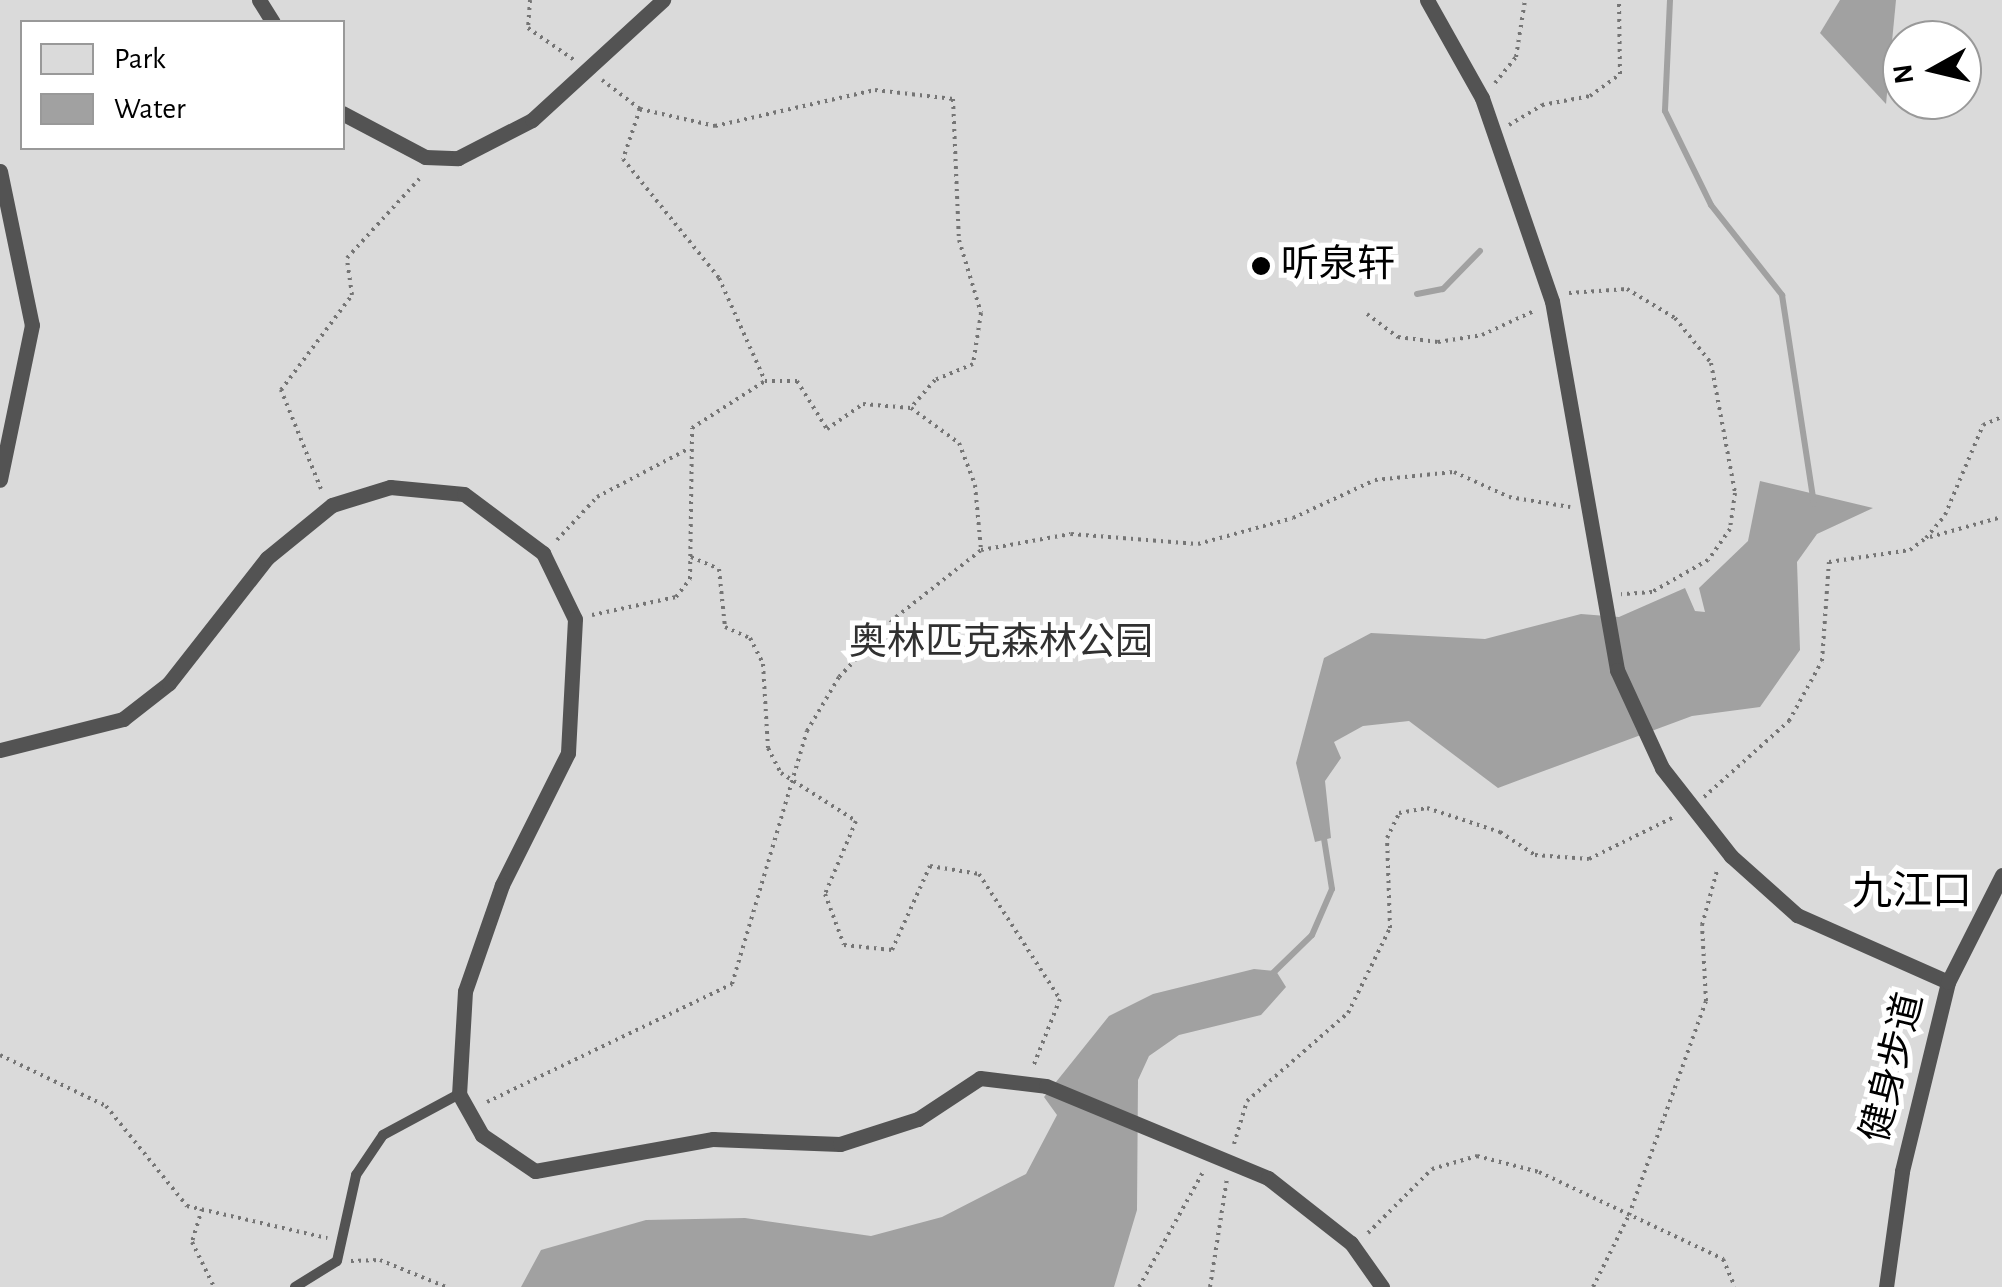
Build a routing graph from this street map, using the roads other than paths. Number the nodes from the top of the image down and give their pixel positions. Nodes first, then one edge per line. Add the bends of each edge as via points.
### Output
1 (663, 0) edge
2 (1427, 0) edge
3 (345, 115) edge
4 (0, 172) edge
5 (0, 480) edge
6 (0, 750) edge
7 (2002, 876) edge
8 (1948, 982) junction
9 (459, 1094) junction
10 (296, 1287) edge
11 (1382, 1287) edge
12 (1886, 1287) edge

1 - 3 street via 497,143 425,157
2 - 8 street via 1482,98 1549,293 1594,512 1601,602 1616,670 1662,768 1724,848 1796,915
4 - 5 street via 32,324
6 - 9 street via 122,719 169,683 268,558 332,505 390,487 464,494 543,553 575,619 568,753 502,885 465,990
7 - 8 street, 健身步道
8 - 12 street, 健身步道 via 1902,1172
9 - 10 lane via 383,1135 356,1175 337,1261
9 - 11 street via 482,1136 536,1171 713,1139 840,1144 918,1118 980,1078 1046,1086 1268,1178 1355,1248

